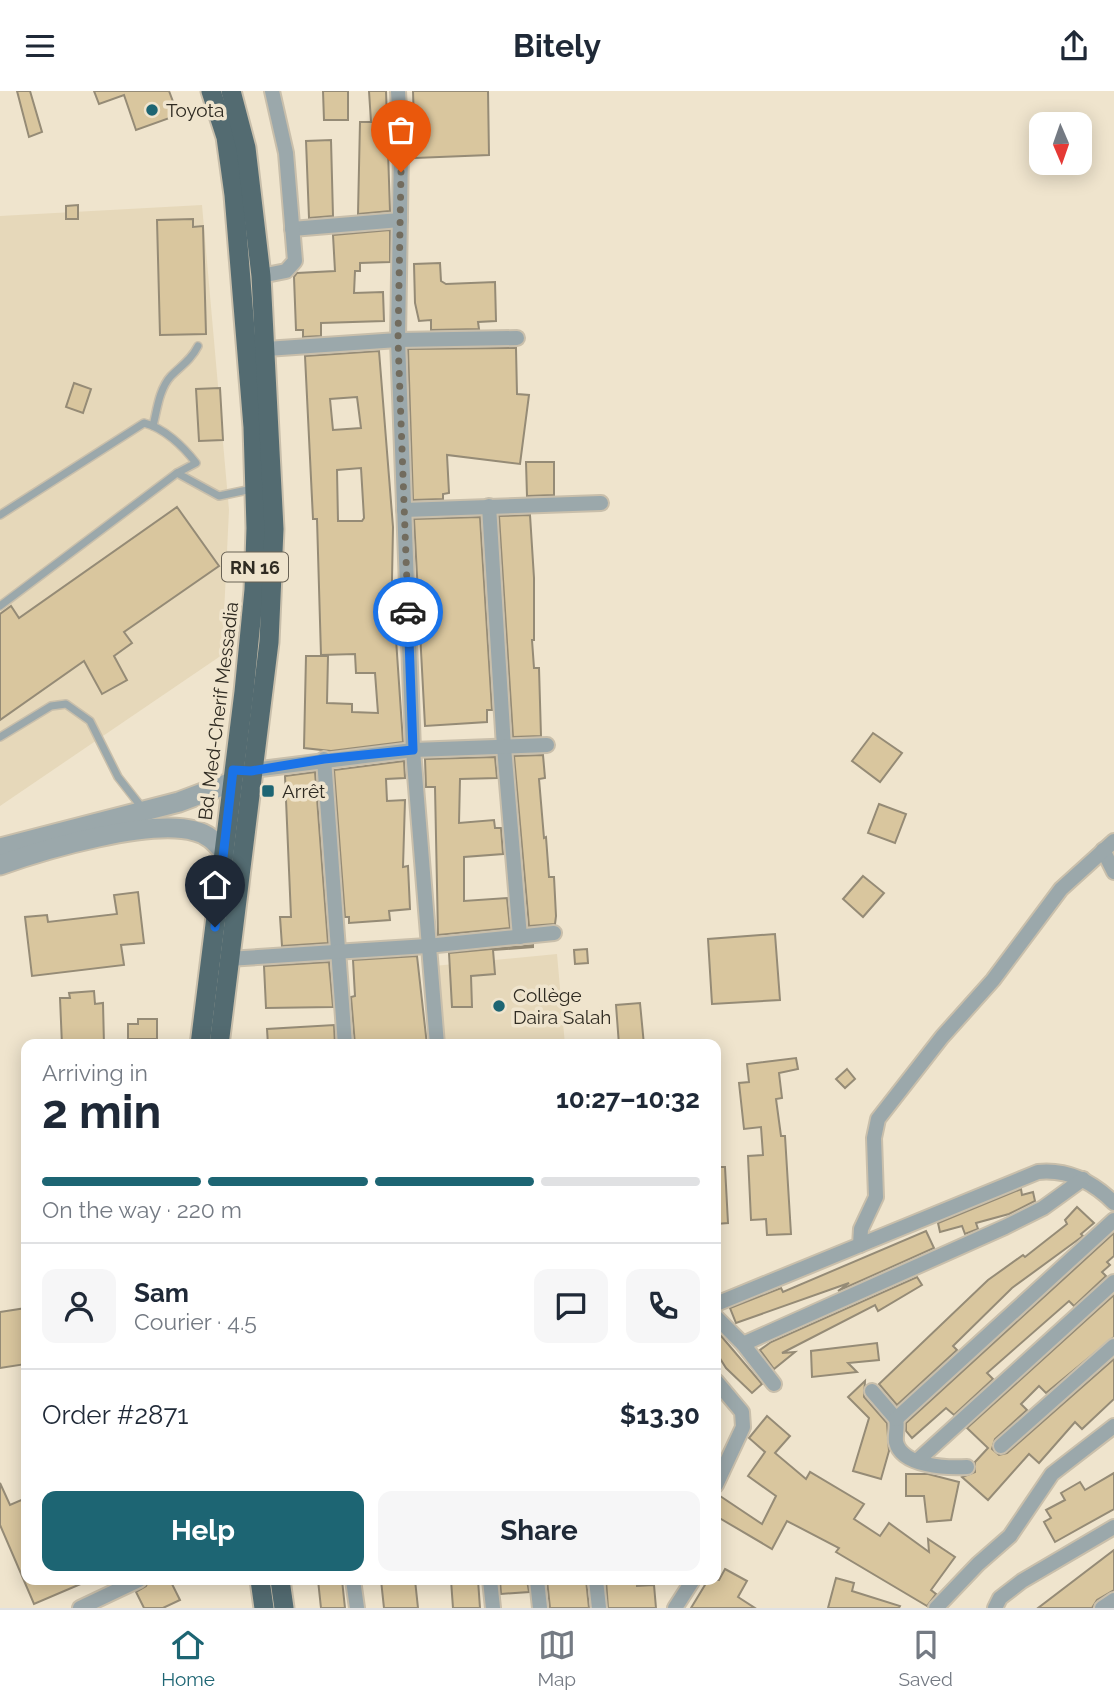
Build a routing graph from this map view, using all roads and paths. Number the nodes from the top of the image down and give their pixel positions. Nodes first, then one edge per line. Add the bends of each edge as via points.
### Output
1 (211, 91) edge
2 (231, 91) edge
3 (272, 91) edge
4 (398, 91) edge
5 (400, 220) junction
6 (292, 229) junction
7 (261, 276) junction
8 (517, 338) dead end
9 (398, 340) junction
10 (198, 346) dead end
11 (266, 349) junction
12 (153, 426) junction
13 (177, 473) junction
14 (256, 488) junction
15 (601, 503) dead end
16 (489, 506) junction
17 (404, 510) junction
18 (0, 515) edge
19 (0, 606) edge
20 (0, 737) edge
21 (547, 745) dead end
22 (504, 747) junction
23 (413, 750) junction
24 (324, 759) junction
25 (239, 774) junction
26 (144, 810) junction
27 (1109, 845) edge
28 (0, 848) edge
29 (225, 853) junction
30 (0, 865) edge
31 (1114, 873) edge
32 (554, 933) dead end
33 (520, 937) junction
34 (427, 946) junction
35 (340, 949) junction
36 (229, 958) junction
37 (201, 1039) edge
38 (220, 1039) edge
39 (345, 1039) edge
40 (436, 1039) edge
41 (1083, 1179) junction
42 (1114, 1203) edge
43 (1114, 1220) edge
44 (860, 1245) junction
45 (1114, 1282) edge
46 (721, 1302) edge
47 (721, 1322) edge
48 (743, 1344) junction
49 (1114, 1346) edge
50 (774, 1384) dead end
51 (721, 1387) edge
52 (872, 1391) dead end
53 (897, 1419) junction
54 (1114, 1426) edge
55 (1001, 1446) dead end
56 (918, 1461) junction
57 (967, 1467) dead end
58 (721, 1474) edge
59 (1114, 1527) edge
60 (130, 1585) edge
61 (261, 1585) edge
62 (281, 1585) edge
63 (354, 1585) edge
64 (491, 1585) edge
65 (538, 1585) edge
66 (597, 1585) edge
67 (690, 1585) edge
68 (1114, 1600) edge
69 (95, 1605) edge
70 (80, 1608) edge
71 (264, 1608) edge
72 (284, 1608) edge
73 (356, 1608) edge
74 (493, 1608) edge
75 (540, 1608) edge
76 (599, 1608) edge
77 (675, 1608) edge
78 (936, 1608) edge
79 (995, 1608) edge
80 (1102, 1608) edge

1 - 14 highway, Bd. Med-Cherif Messadia / RN 16 via 226,137 234,195
2 - 7 highway, Bd. Med-Cherif Messadia / RN 16 via 246,148
3 - 6 street via 286,153
4 - 5 street
5 - 6 street
5 - 9 street
6 - 7 street via 293,265
7 - 11 highway, Bd. Med-Cherif Messadia / RN 16
8 - 9 street
9 - 11 street
9 - 17 street
10 - 12 lane via 165,384
11 - 25 highway, Bd. Med-Cherif Messadia / RN 16 via 273,589
12 - 13 lane via 185,448 196,463
12 - 18 lane via 144,423 135,428
13 - 14 lane via 219,496
13 - 19 lane
14 - 25 highway, Bd. Med-Cherif Messadia / RN 16 via 254,590
15 - 16 street
16 - 17 street
16 - 22 street
17 - 23 street
20 - 26 lane via 51,706 66,704 90,721 118,777
21 - 22 street
22 - 23 street
22 - 33 street
23 - 24 street
23 - 34 street
24 - 25 street
24 - 35 street
25 - 26 street via 179,802
25 - 29 highway, Bd. Med-Cherif Messadia / RN 16
25 - 36 highway, Bd. Med-Cherif Messadia / RN 16
26 - 28 street
27 - 31 street
27 - 44 street via 1061,889 993,981 878,1119 874,1138 876,1197 861,1229
29 - 30 street via 198,831 169,828 60,845
29 - 37 highway, Bd. Med-Cherif Messadia / RN 16
32 - 33 street
33 - 34 street
34 - 35 street
34 - 40 street
35 - 36 street
35 - 39 street
36 - 38 highway, Bd. Med-Cherif Messadia / RN 16
41 - 42 street
41 - 44 street via 1051,1170 1026,1175
41 - 48 street via 1043,1208 1005,1227
43 - 53 street
44 - 46 street
45 - 56 street
47 - 48 street
48 - 50 street
49 - 55 street
51 - 58 street via 742,1412 743,1427
52 - 53 street
53 - 56 street via 897,1445
54 - 78 street via 1052,1473 1010,1536
56 - 57 street
59 - 79 street via 1022,1581 1000,1598
60 - 69 street
61 - 71 highway
62 - 72 highway
63 - 73 street
64 - 74 street
65 - 75 street
66 - 76 street
67 - 77 street
68 - 80 street
69 - 70 street

